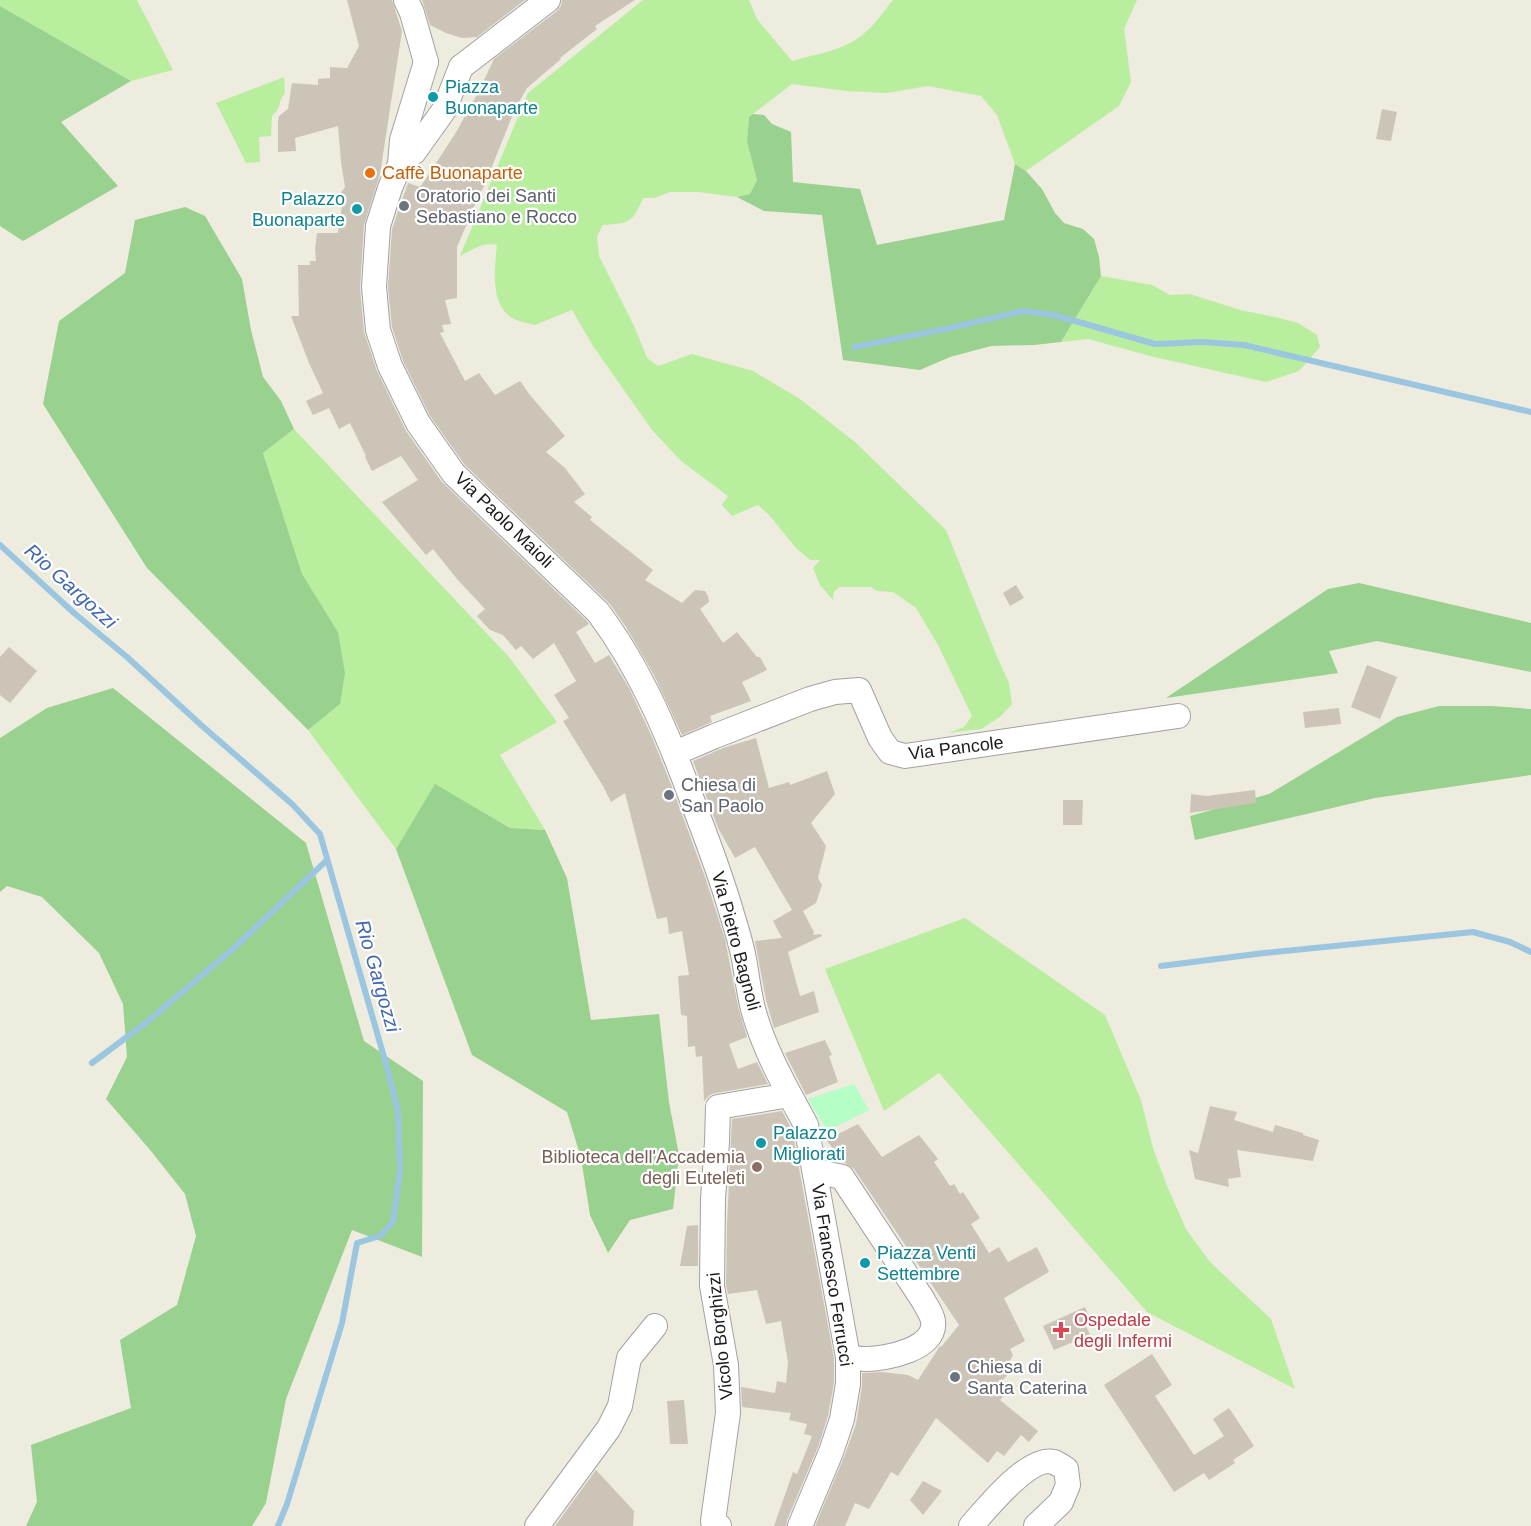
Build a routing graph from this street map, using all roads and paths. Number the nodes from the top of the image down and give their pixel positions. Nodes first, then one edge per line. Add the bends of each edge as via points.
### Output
1 (406, 0) edge
2 (548, 0) edge
3 (426, 62) junction
4 (461, 67) junction
5 (400, 164) junction
6 (1178, 716) dead end
7 (675, 753) junction
8 (789, 1095) junction
9 (806, 1125) joint
10 (815, 1171) junction
11 (655, 1326) dead end
12 (848, 1357) junction
13 (716, 1523) edge
14 (537, 1526) edge
15 (800, 1526) edge
16 (971, 1526) edge
17 (1036, 1526) edge

1 - 3 street
2 - 4 street
3 - 4 street via 444,68
3 - 5 street via 402,140
4 - 5 street via 444,110 414,152
5 - 7 street, Via Paolo Maioli via 378,226 374,287 378,330 390,366 418,423 454,474 612,630
6 - 7 street, Via Pancole via 905,756 890,752 880,738 859,690 810,699
7 - 8 street, Via Pietro Bagnoli via 731,911 753,1008
8 - 9 street, Via Pietro Bagnoli
8 - 13 street, Vicolo Borghizzi via 718,1107 712,1286 726,1365 728,1413
9 - 10 street, Via Francesco Ferrucci
10 - 12 street, Via Francesco Ferrucci
10 - 12 street via 842,1177 933,1319 929,1337 905,1352 865,1359
11 - 14 street via 629,1358 620,1406 609,1428
12 - 15 street, Via Francesco Ferrucci via 842,1419
16 - 17 street via 1018,1476 1037,1463 1053,1462 1066,1469 1068,1485 1060,1502

